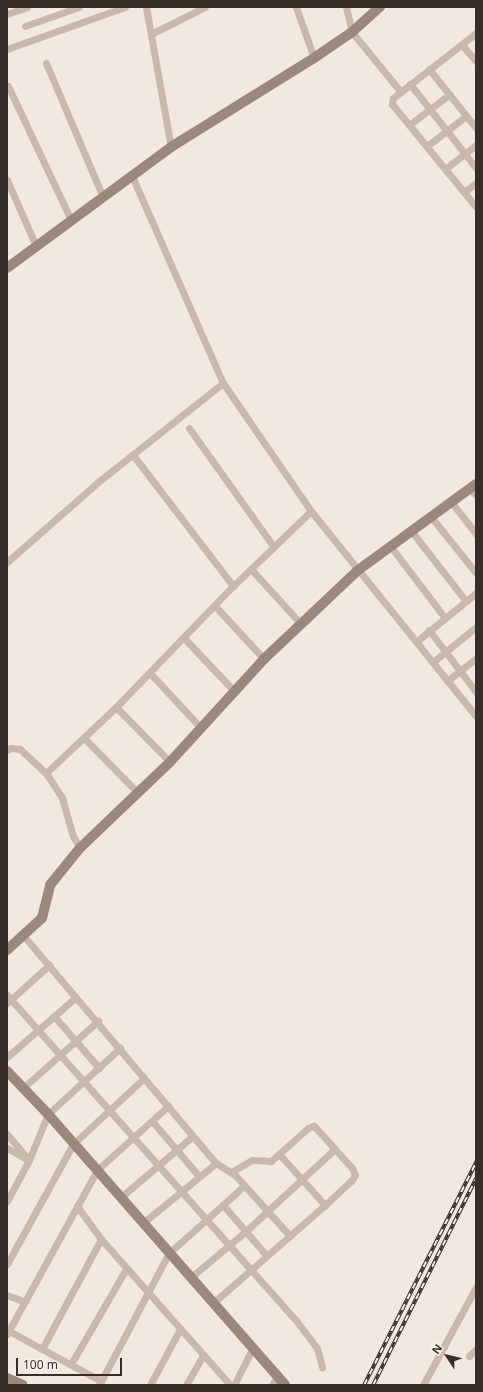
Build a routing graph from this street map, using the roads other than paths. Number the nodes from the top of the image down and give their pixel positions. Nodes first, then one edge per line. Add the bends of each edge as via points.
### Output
1 (27, 7) edge
2 (79, 7) edge
3 (125, 7) edge
4 (146, 7) edge
5 (205, 7) edge
6 (296, 7) edge
7 (346, 7) edge
8 (380, 7) edge
9 (7, 14) edge
10 (25, 26) dead end
11 (352, 32) junction
12 (476, 33) edge
13 (151, 34) junction
14 (462, 45) junction
15 (7, 49) edge
16 (314, 58) junction
17 (476, 61) edge
18 (46, 63) dead end
19 (429, 69) junction
20 (410, 84) junction
21 (8, 86) dead end
22 (401, 92) junction
23 (450, 94) junction
24 (430, 109) junction
25 (466, 116) junction
26 (409, 126) junction
27 (476, 128) edge
28 (448, 131) junction
29 (476, 145) edge
30 (171, 146) junction
31 (427, 146) junction
32 (465, 154) junction
33 (476, 168) edge
34 (446, 169) junction
35 (132, 176) junction
36 (7, 180) edge
37 (476, 183) edge
38 (464, 192) junction
39 (103, 197) junction
40 (476, 207) edge
41 (71, 220) junction
42 (36, 246) junction
43 (7, 268) edge
44 (223, 383) junction
45 (189, 428) dead end
46 (133, 455) junction
47 (474, 489) edge
48 (452, 503) junction
49 (311, 512) junction
50 (432, 518) junction
51 (412, 532) junction
52 (476, 534) edge
53 (274, 547) junction
54 (391, 547) junction
55 (7, 562) edge
56 (251, 569) junction
57 (357, 571) junction
58 (476, 573) edge
59 (233, 586) junction
60 (476, 593) edge
61 (466, 601) junction
62 (215, 606) junction
63 (445, 618) junction
64 (301, 624) junction
65 (476, 627) edge
66 (429, 630) junction
67 (184, 638) junction
68 (417, 640) junction
69 (445, 652) junction
70 (476, 658) edge
71 (264, 659) junction
72 (433, 662) junction
73 (460, 671) junction
74 (150, 673) junction
75 (447, 681) junction
76 (235, 692) junction
77 (476, 692) edge
78 (116, 707) junction
79 (476, 716) edge
80 (201, 728) junction
81 (84, 738) junction
82 (7, 750) edge
83 (170, 762) junction
84 (46, 773) junction
85 (137, 792) junction
86 (80, 848) junction
87 (23, 935) junction
88 (7, 950) edge
89 (49, 965) junction
90 (76, 997) junction
91 (8, 1000) edge
92 (54, 1016) junction
93 (98, 1021) junction
94 (38, 1030) junction
95 (76, 1042) junction
96 (120, 1048) junction
97 (60, 1056) junction
98 (7, 1057) edge
99 (99, 1068) junction
100 (7, 1070) edge
101 (144, 1078) junction
102 (86, 1081) junction
103 (23, 1088) junction
104 (168, 1106) junction
105 (110, 1110) junction
106 (48, 1114) junction
107 (152, 1120) junction
108 (7, 1134) edge
109 (133, 1135) junction
110 (193, 1136) junction
111 (73, 1144) junction
112 (7, 1148) edge
113 (335, 1148) junction
114 (176, 1150) junction
115 (278, 1154) junction
116 (29, 1160) junction
117 (216, 1163) junction
118 (159, 1164) junction
119 (97, 1170) junction
120 (231, 1172) junction
121 (198, 1175) junction
122 (302, 1180) junction
123 (7, 1183) edge
124 (15, 1186) junction
125 (244, 1186) junction
126 (182, 1189) junction
127 (121, 1197) junction
128 (7, 1201) edge
129 (222, 1205) junction
130 (325, 1205) junction
131 (77, 1206) junction
132 (267, 1211) junction
133 (207, 1220) junction
134 (144, 1222) junction
135 (246, 1231) junction
136 (290, 1236) junction
137 (101, 1239) junction
138 (229, 1245) junction
139 (169, 1253) junction
140 (268, 1256) junction
141 (7, 1264) edge
142 (126, 1268) junction
143 (252, 1269) junction
144 (190, 1278) junction
145 (475, 1292) edge
146 (148, 1293) junction
147 (7, 1295) edge
148 (25, 1302) junction
149 (213, 1303) junction
150 (180, 1329) junction
151 (8, 1332) edge
152 (253, 1347) junction
153 (42, 1349) junction
154 (476, 1349) edge
155 (203, 1355) junction
156 (469, 1356) dead end
157 (71, 1364) junction
158 (322, 1367) dead end
159 (278, 1375) junction
160 (7, 1378) edge
161 (100, 1383) edge
162 (23, 1385) edge
163 (150, 1385) edge
164 (186, 1385) edge
165 (230, 1385) edge
166 (234, 1385) edge
167 (272, 1385) edge
168 (285, 1385) edge
169 (423, 1385) edge

1 - 9 street
2 - 10 street
3 - 15 street
4 - 13 street
5 - 13 street
6 - 16 street
7 - 11 street
8 - 11 street
11 - 16 street
11 - 22 street
12 - 14 street
13 - 30 street
14 - 17 street
14 - 19 street
16 - 30 street
18 - 39 street
19 - 20 street
19 - 23 street
20 - 22 street
20 - 24 street
21 - 41 street
22 - 26 street via 393,98 392,104
23 - 24 street
23 - 25 street
24 - 26 street
24 - 28 street
25 - 27 street
25 - 28 street
26 - 31 street
28 - 31 street
28 - 32 street
29 - 32 street
30 - 35 street
31 - 34 street
32 - 33 street
32 - 34 street
34 - 38 street
35 - 39 street
35 - 44 street
36 - 42 street
37 - 38 street
38 - 40 street
39 - 41 street
41 - 42 street
42 - 43 street
44 - 46 street
44 - 49 street
45 - 53 street
46 - 55 street
46 - 59 street
47 - 48 street
48 - 50 street
48 - 52 street
49 - 53 street
49 - 57 street
50 - 51 street
50 - 58 street
51 - 54 street
51 - 61 street
53 - 56 street
54 - 57 street
54 - 63 street
56 - 59 street
56 - 64 street
57 - 64 street
57 - 68 street
59 - 62 street
60 - 61 street
61 - 63 street
62 - 67 street
62 - 71 street
63 - 66 street
64 - 71 street
65 - 69 street
66 - 68 street
66 - 69 street
67 - 74 street
67 - 76 street
68 - 72 street
69 - 72 street
69 - 73 street
70 - 73 street
71 - 76 street
72 - 75 street
73 - 75 street
73 - 77 street
74 - 78 street
74 - 80 street
75 - 79 street
76 - 80 street
78 - 81 street
78 - 83 street
80 - 83 street
81 - 84 street
81 - 85 street
82 - 84 street via 20,749
83 - 85 street
84 - 86 street via 62,798 73,836
85 - 86 street
86 - 87 street via 50,885 42,918
87 - 88 street
87 - 89 street
89 - 90 street
89 - 91 street
90 - 92 street
90 - 93 street
91 - 94 street
92 - 94 street
92 - 95 street
93 - 95 street
93 - 96 street
94 - 97 street
94 - 98 street
95 - 97 street
95 - 99 street
96 - 99 street
96 - 101 street
97 - 102 street
97 - 103 street
99 - 102 street
100 - 103 street
101 - 104 street
101 - 105 street
102 - 105 street
102 - 106 street
103 - 106 street
104 - 107 street
104 - 110 street
105 - 109 street
105 - 111 street
106 - 111 street
106 - 116 street
107 - 109 street
107 - 114 street
108 - 116 street
109 - 118 street
109 - 119 street
110 - 114 street
110 - 117 street
111 - 119 street
111 - 141 street
112 - 116 street
113 - 115 street via 317,1128 312,1126
113 - 122 street
113 - 130 street via 355,1175
114 - 118 street
114 - 121 street
115 - 120 street via 271,1161 252,1160
115 - 122 street
116 - 124 street
117 - 120 street
117 - 121 street
118 - 126 street
118 - 127 street
119 - 127 street
119 - 131 street
120 - 125 street
121 - 126 street
122 - 130 street
122 - 132 street
123 - 124 street
124 - 128 street
125 - 129 street
125 - 132 street
126 - 133 street
126 - 134 street
127 - 134 street
129 - 133 street
129 - 135 street
130 - 136 street
131 - 137 street
131 - 148 street
132 - 135 street
132 - 136 street
133 - 138 street
133 - 139 street
134 - 139 street
135 - 138 street
135 - 140 street
136 - 140 street
137 - 142 street
137 - 153 street
138 - 143 street
138 - 144 street
139 - 144 street
139 - 146 street
140 - 143 street
142 - 146 street
142 - 157 street
143 - 149 street
143 - 158 street via 314,1344
144 - 149 street
145 - 169 street
146 - 150 street
146 - 161 street
147 - 148 street
148 - 151 street
149 - 152 street
150 - 155 street
150 - 163 street
151 - 153 street
152 - 159 street
152 - 166 street
153 - 157 street
154 - 156 street
155 - 164 street
155 - 165 street
157 - 161 street
159 - 167 street
159 - 168 street
160 - 162 street

